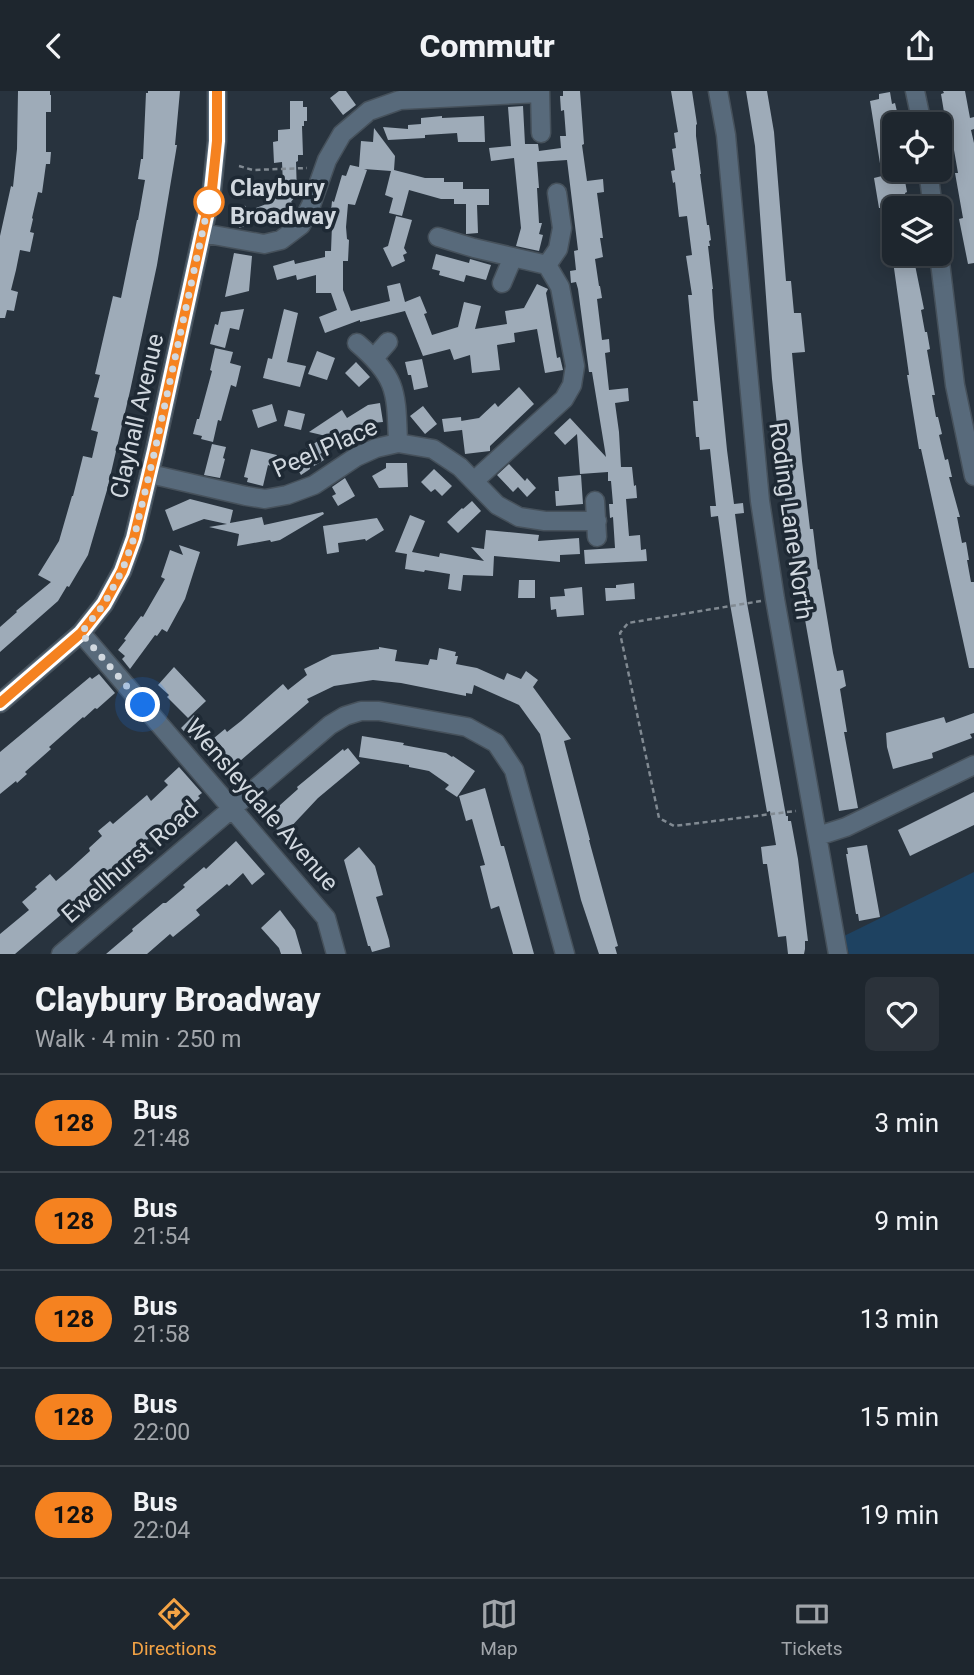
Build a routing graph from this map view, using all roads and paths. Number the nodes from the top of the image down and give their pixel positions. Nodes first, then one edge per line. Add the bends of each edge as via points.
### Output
1 (217, 91) edge
2 (718, 91) edge
3 (915, 91) edge
4 (540, 92) edge
5 (436, 94) edge
6 (919, 112) edge
7 (541, 133) dead end
8 (239, 166) dead end
9 (324, 167) junction
10 (557, 193) dead end
11 (202, 233) junction
12 (438, 237) dead end
13 (513, 257) junction
14 (547, 265) junction
15 (941, 266) edge
16 (502, 283) dead end
17 (388, 342) dead end
18 (357, 343) dead end
19 (374, 358) junction
20 (397, 443) junction
21 (150, 474) junction
22 (974, 476) edge
23 (474, 481) junction
24 (595, 501) dead end
25 (775, 599) junction
26 (81, 633) junction
27 (2, 698) edge
28 (974, 765) edge
29 (231, 807) junction
30 (813, 808) junction
31 (818, 836) junction
32 (62, 954) edge
33 (336, 954) edge
34 (565, 954) edge
35 (838, 954) edge

1 - 11 street, Clayhall Avenue via 212,189
2 - 25 street, Roding Lane North via 760,501
3 - 6 street
4 - 5 street
4 - 7 street
5 - 9 street via 369,111 342,134
8 - 9 path via 253,170
9 - 11 street via 301,225 281,240 264,244
10 - 14 street via 562,228 558,249
11 - 21 street, Clayhall Avenue
12 - 13 street
13 - 14 street
13 - 16 street
14 - 23 street via 560,287 575,366 572,384 564,399
15 - 22 street
17 - 19 street
18 - 19 street, Peel Place
19 - 20 street, Peel Place via 389,377 396,400
20 - 21 street, Peel Place via 356,457 314,485 265,499
20 - 23 street, Peel Place via 433,449
21 - 26 street, Clayhall Avenue via 122,571
23 - 24 street, Peel Place via 497,505 519,517 597,529
25 - 30 street, Roding Lane North
25 - 30 path via 628,623 620,633 659,818 674,826
26 - 27 street, Clayhall Avenue
26 - 29 street, Wensleydale Avenue
28 - 31 street
29 - 32 street, Ewellhurst Road
29 - 33 street, Wensleydale Avenue via 326,918
29 - 34 street, Ewellhurst Road via 345,716 379,711 467,727 496,743 514,770
30 - 31 street, Roding Lane North
31 - 35 street, Roding Lane North

